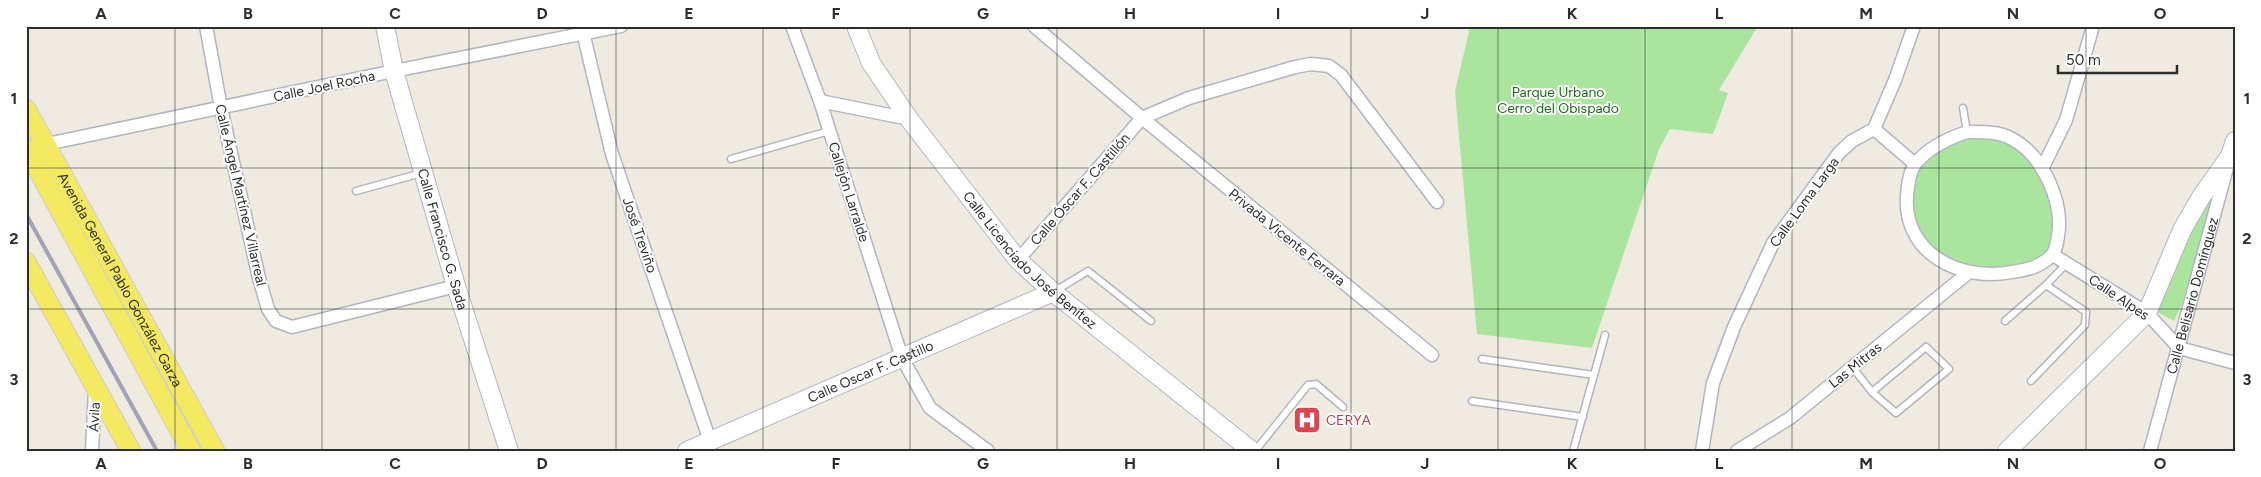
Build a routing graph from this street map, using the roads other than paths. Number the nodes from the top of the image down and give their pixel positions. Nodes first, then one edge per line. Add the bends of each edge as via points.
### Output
1 (206, 26) edge
2 (385, 26) edge
3 (621, 26) edge
4 (792, 26) edge
5 (856, 26) edge
6 (1034, 26) edge
7 (1914, 26) edge
8 (2093, 26) edge
9 (582, 30) edge
10 (394, 71) junction
11 (820, 101) junction
12 (221, 108) junction
13 (1963, 108) dead end
14 (26, 109) edge
15 (1142, 118) junction
16 (909, 119) junction
17 (1874, 129) junction
18 (829, 131) junction
19 (1967, 132) junction
20 (48, 144) junction
21 (2232, 148) edge
22 (28, 151) edge
23 (732, 159) dead end
24 (1915, 164) junction
25 (2042, 169) junction
26 (423, 173) junction
27 (356, 191) dead end
28 (1437, 202) dead end
29 (2053, 255) junction
30 (1018, 260) junction
31 (26, 262) edge
32 (2067, 263) junction
33 (1968, 273) junction
34 (2046, 285) junction
35 (456, 286) junction
36 (1054, 292) junction
37 (2147, 313) junction
38 (1151, 321) dead end
39 (2005, 321) dead end
40 (1605, 335) dead end
41 (2179, 348) junction
42 (1432, 355) dead end
43 (902, 358) junction
44 (1482, 359) dead end
45 (2235, 363) edge
46 (1853, 368) junction
47 (1594, 375) junction
48 (2031, 381) dead end
49 (96, 384) junction
50 (1872, 392) junction
51 (1472, 401) dead end
52 (1343, 407) dead end
53 (1583, 417) junction
54 (710, 441) junction
55 (125, 448) edge
56 (92, 451) edge
57 (191, 451) edge
58 (214, 451) edge
59 (509, 451) edge
60 (686, 451) edge
61 (988, 451) edge
62 (1253, 451) edge
63 (1573, 451) edge
64 (1702, 451) edge
65 (1737, 451) edge
66 (2007, 451) edge
67 (2150, 451) edge

1 - 12 street, Calle Ángel Martínez Villarreal
2 - 10 street, Calle Francisco G. Sada
3 - 9 street, Calle Joel Rocha
4 - 11 street, Callejón Larralde
5 - 16 street, Calle Licenciado José Benítez via 871,63
6 - 15 street, Privada Vicente Ferrara
7 - 17 street via 1896,80
8 - 25 street via 2066,120
9 - 10 street, Calle Joel Rocha
9 - 54 street, José Treviño via 612,154
10 - 12 street, Calle Joel Rocha
10 - 26 street, Calle Francisco G. Sada
11 - 16 street
11 - 18 street, Callejón Larralde
12 - 20 street, Calle Joel Rocha
12 - 35 street, Calle Ángel Martínez Villarreal via 259,278 268,309 276,321 292,327
13 - 19 lane
14 - 20 main road, Avenida General Pablo González Garza
15 - 28 street via 1189,98 1269,74 1311,64 1329,66 1341,75
15 - 30 street, Calle Óscar F. Castillón
15 - 42 street, Privada Vicente Ferrara
16 - 30 street, Calle Licenciado José Benítez
17 - 24 street
17 - 64 street, Calle Loma Larga via 1852,141 1839,153 1772,243 1734,327 1713,384
18 - 23 lane
18 - 43 street, Callejón Larralde
19 - 24 street via 1934,147
19 - 25 street via 1990,132 2012,139 2033,156
20 - 22 street, Calle Joel Rocha
20 - 58 main road, Avenida General Pablo González Garza
21 - 37 street via 2182,230
21 - 41 street, Calle Belisario Domínguez
22 - 57 main road, Avenida General Pablo González Garza
24 - 33 street via 1908,183 1906,212 1913,232 1938,260
25 - 29 street via 2056,194 2059,212 2060,228
26 - 27 lane
26 - 35 street, Calle Francisco G. Sada
29 - 32 street, Calle Alpes
29 - 33 street via 2042,264 2020,271 1998,275
30 - 36 street, Calle Licenciado José Benítez
31 - 49 main road
32 - 34 lane
32 - 37 street, Calle Alpes
33 - 46 street, Las Mitras
34 - 39 lane
34 - 48 lane via 2086,312 2087,319 2086,325
35 - 59 street, Calle Francisco G. Sada
36 - 38 lane via 1088,271
36 - 43 street, Calle Oscar F. Castillo
36 - 62 street, Calle Licenciado José Benítez
37 - 41 street, Calle Alpes
37 - 66 street
40 - 47 lane
41 - 45 street
41 - 67 street, Calle Belisario Domínguez
43 - 54 street, Calle Oscar F. Castillo
43 - 61 street, Callejón Larralde via 930,408
44 - 47 lane
46 - 50 lane
46 - 65 street, Las Mitras via 1790,418
47 - 53 lane
49 - 55 main road
49 - 56 street, Ávila
50 - 50 lane via 1896,413 1949,369 1926,347
51 - 53 lane
52 - 62 lane via 1316,384 1308,385
53 - 63 lane
54 - 60 street, Calle Oscar F. Castillo

